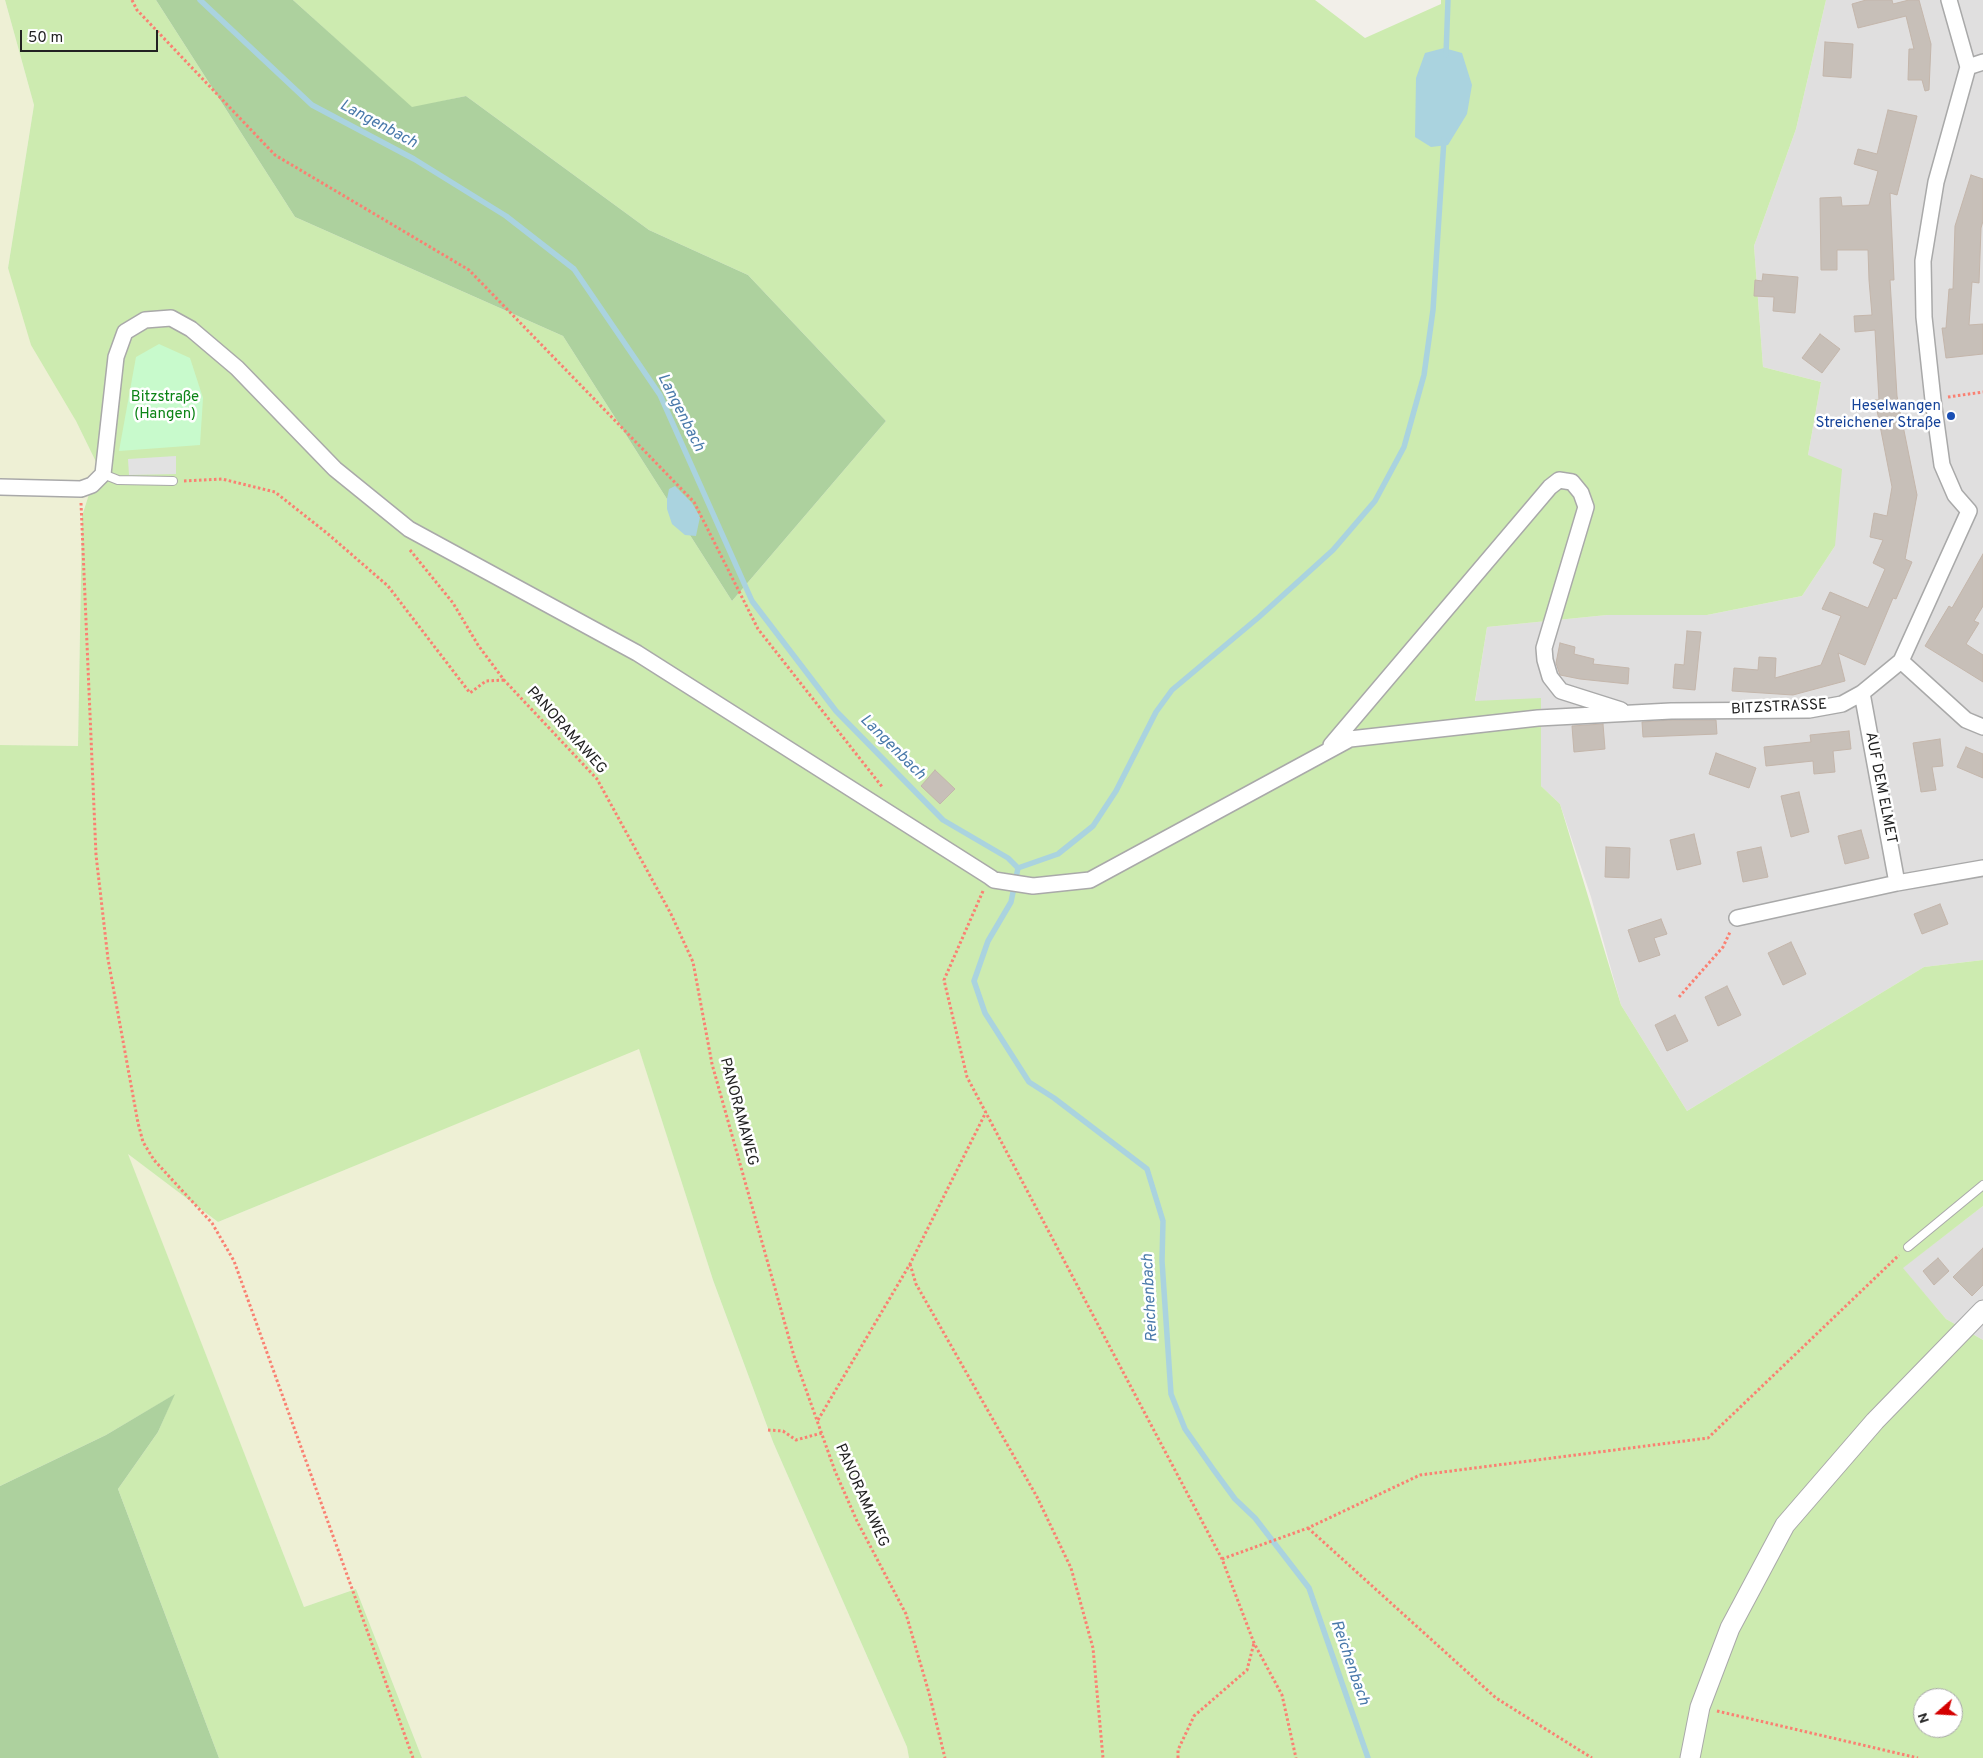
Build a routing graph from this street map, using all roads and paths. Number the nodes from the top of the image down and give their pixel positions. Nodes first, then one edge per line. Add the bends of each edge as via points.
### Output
1 (132, 0) edge
2 (1949, 0) edge
3 (1983, 62) edge
4 (1968, 67) junction
5 (1983, 392) edge
6 (1933, 400) junction
7 (103, 474) junction
8 (173, 481) joint
9 (0, 487) edge
10 (80, 489) junction
11 (1976, 510) edge
12 (408, 529) junction
13 (1901, 661) junction
14 (504, 680) junction
15 (1862, 694) junction
16 (1629, 713) junction
17 (1983, 727) edge
18 (1326, 752) junction
19 (889, 794) dead end
20 (1983, 868) edge
21 (992, 878) junction
22 (1897, 883) junction
23 (1736, 918) joint
24 (1679, 997) dead end
25 (986, 1112) junction
26 (1983, 1185) edge
27 (1908, 1247) joint
28 (910, 1264) junction
29 (1978, 1314) edge
30 (818, 1421) junction
31 (768, 1430) dead end
32 (822, 1434) junction
33 (1308, 1528) junction
34 (1222, 1559) junction
35 (1254, 1643) junction
36 (1700, 1707) junction
37 (413, 1758) edge
38 (945, 1758) edge
39 (1103, 1758) edge
40 (1178, 1758) edge
41 (1296, 1758) edge
42 (1592, 1758) edge
43 (1690, 1758) edge
44 (1918, 1758) edge

1 - 19 path via 137,10 275,155 469,270 694,502 758,629
2 - 4 street
3 - 4 street
4 - 6 street via 1936,182 1923,261 1924,317
5 - 6 path
6 - 11 street via 1942,465 1955,495
7 - 8 lane via 118,480
7 - 10 street via 92,485
7 - 12 street via 116,357 125,332 145,320 171,318 191,329 237,368 335,469
8 - 14 path via 222,479 275,492 388,586 470,693 486,681
9 - 10 street
10 - 37 path via 96,855 108,958 138,1123 143,1142 154,1160 212,1222 234,1261
11 - 13 street, BITZSTRASSE
12 - 14 path, PANORAMAWEG via 410,549 452,603 478,646
12 - 21 street via 637,653
13 - 15 street, BITZSTRASSE
13 - 17 street via 1966,720
14 - 30 path, PANORAMAWEG via 597,779 671,914 693,962 712,1064 794,1356
15 - 16 street, BITZSTRASSE via 1842,704 1809,710
15 - 22 street, AUF DEM ELMET
16 - 18 street, BITZSTRASSE via 1538,718 1350,739
16 - 18 street via 1561,691 1550,677 1544,648 1586,507 1572,482 1559,480
18 - 21 street, BITZSTRASSE via 1090,880 1033,886
20 - 22 street
21 - 25 path via 944,980 967,1077
22 - 23 street
23 - 24 path via 1723,947
25 - 28 path
25 - 34 path
26 - 27 lane
27 - 33 path via 1708,1438 1420,1475
28 - 30 path
28 - 39 path via 916,1284 1037,1497 1071,1568 1093,1648
29 - 36 street via 1875,1421 1785,1525 1730,1628
30 - 32 path, PANORAMAWEG
31 - 32 path via 783,1431 796,1440
32 - 38 path, PANORAMAWEG via 857,1521 906,1614
33 - 34 path
33 - 42 path via 1496,1698
34 - 35 path
35 - 40 path via 1247,1670 1194,1716 1178,1750
35 - 41 path via 1282,1694
36 - 43 street
36 - 44 path

